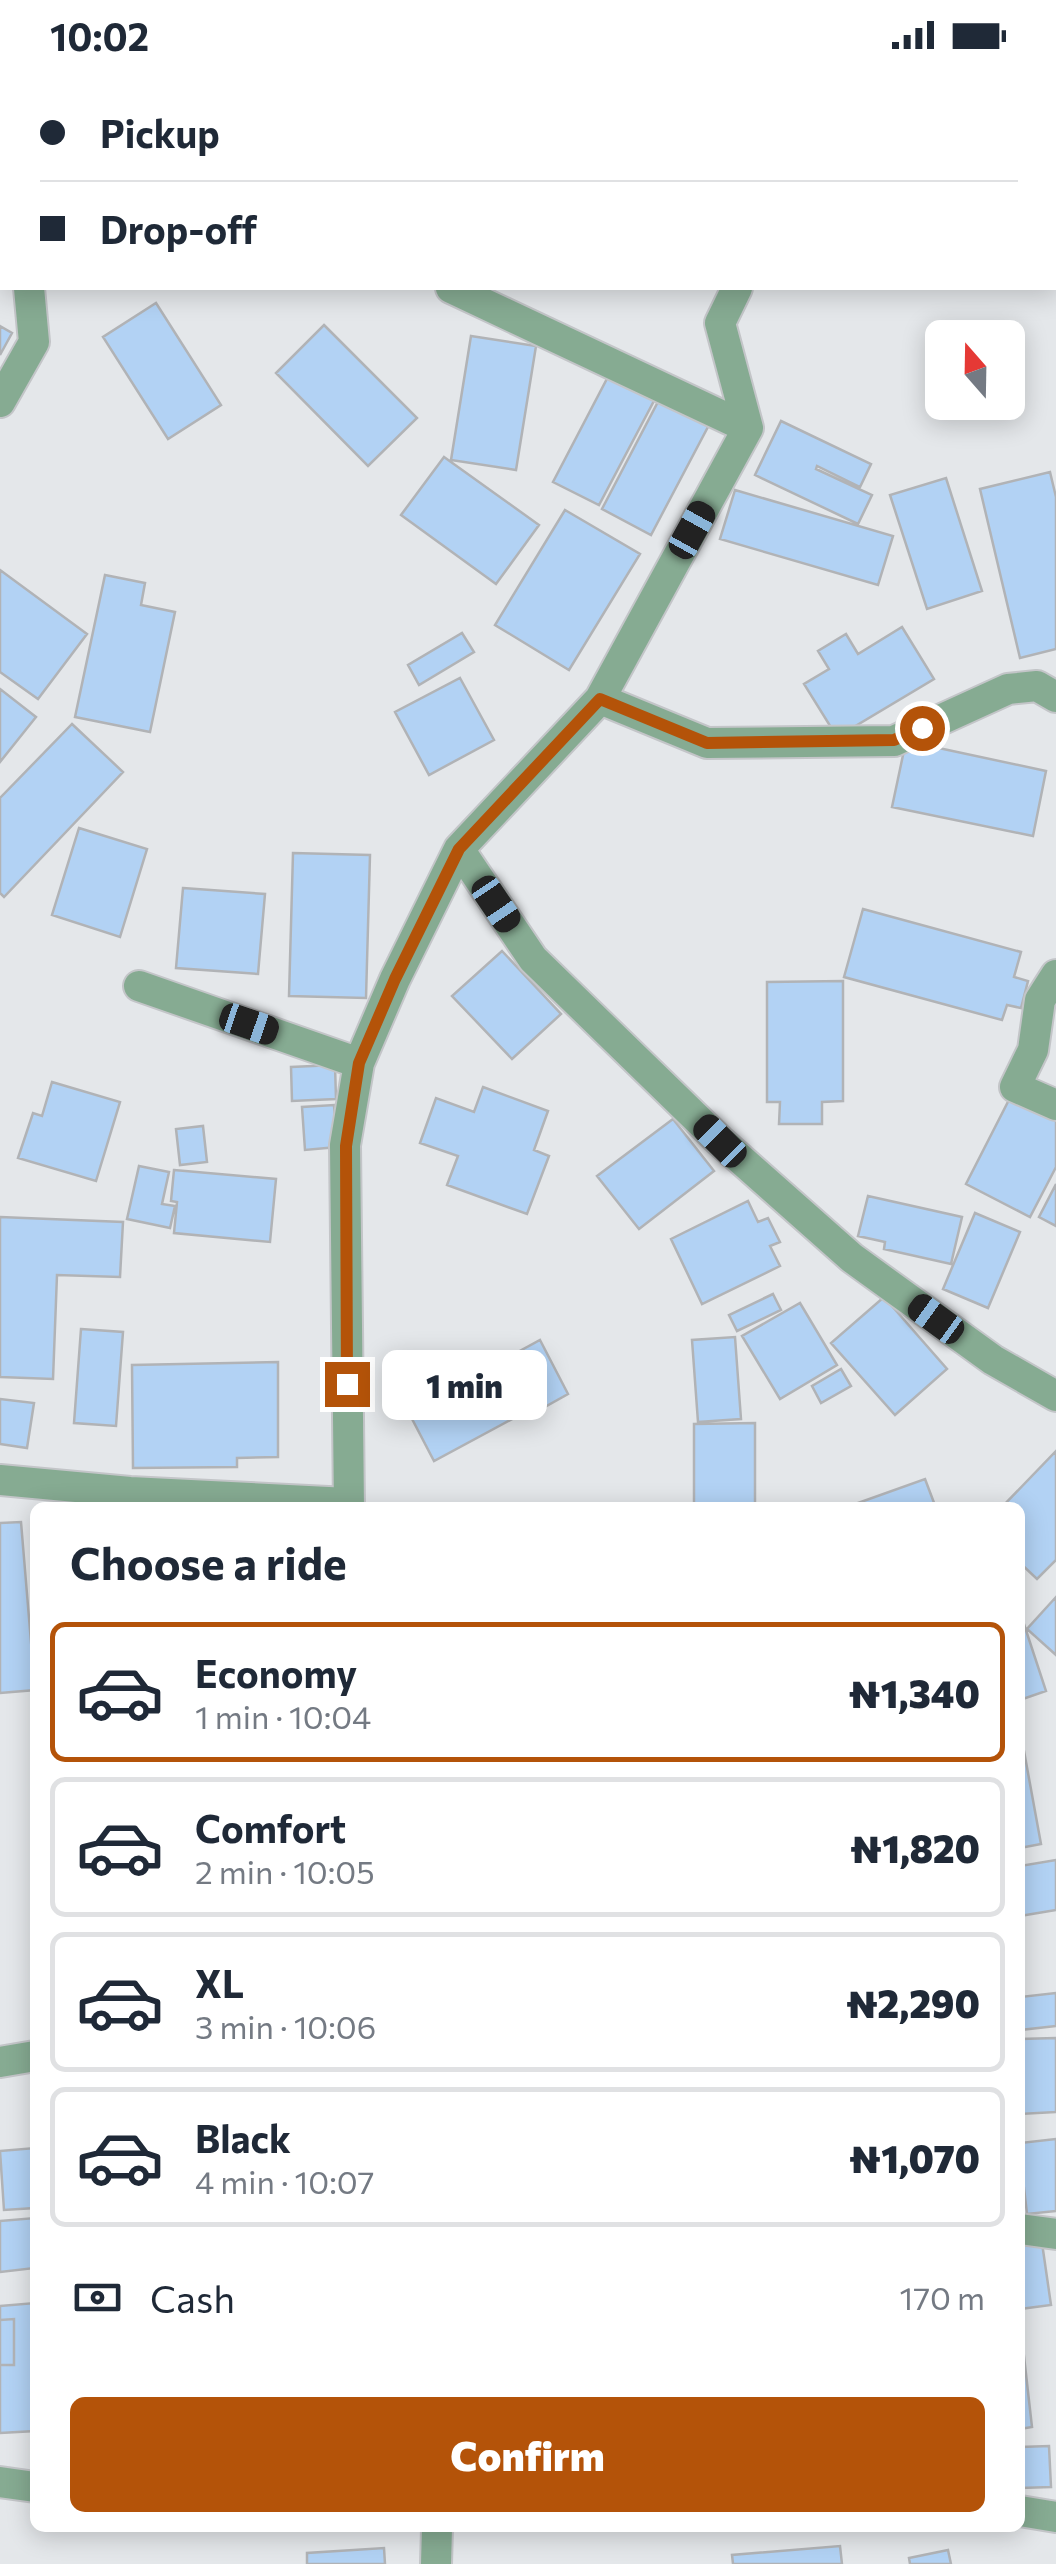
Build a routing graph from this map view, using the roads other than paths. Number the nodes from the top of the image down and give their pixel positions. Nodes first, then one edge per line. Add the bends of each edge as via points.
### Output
1 (29, 290) edge
2 (455, 290) edge
3 (736, 290) edge
4 (0, 402) edge
5 (748, 428) junction
6 (1056, 697) edge
7 (600, 699) junction
8 (459, 849) junction
9 (1056, 975) edge
10 (139, 986) dead end
11 (359, 1063) junction
12 (1056, 1104) edge
13 (1056, 1396) edge
14 (0, 1480) edge
15 (298, 1502) edge
16 (348, 1502) edge
17 (30, 2057) edge
18 (0, 2062) edge
19 (1025, 2230) edge
20 (1056, 2234) edge
21 (0, 2482) edge
22 (30, 2487) edge
23 (1025, 2512) edge
24 (1056, 2517) edge
25 (437, 2532) edge
26 (436, 2564) edge

1 - 4 street via 34,342
2 - 5 street
3 - 5 street via 720,323
5 - 7 street
6 - 7 street via 1037,686 1008,688 894,740 707,743
7 - 8 street
8 - 11 street
8 - 13 street via 533,959 720,1141 852,1258 993,1360
9 - 12 street via 1040,1000 1033,1050 1014,1087
10 - 11 street
11 - 16 street via 346,1146
14 - 15 street
17 - 18 street
19 - 20 street
21 - 22 street
23 - 24 street
25 - 26 street

